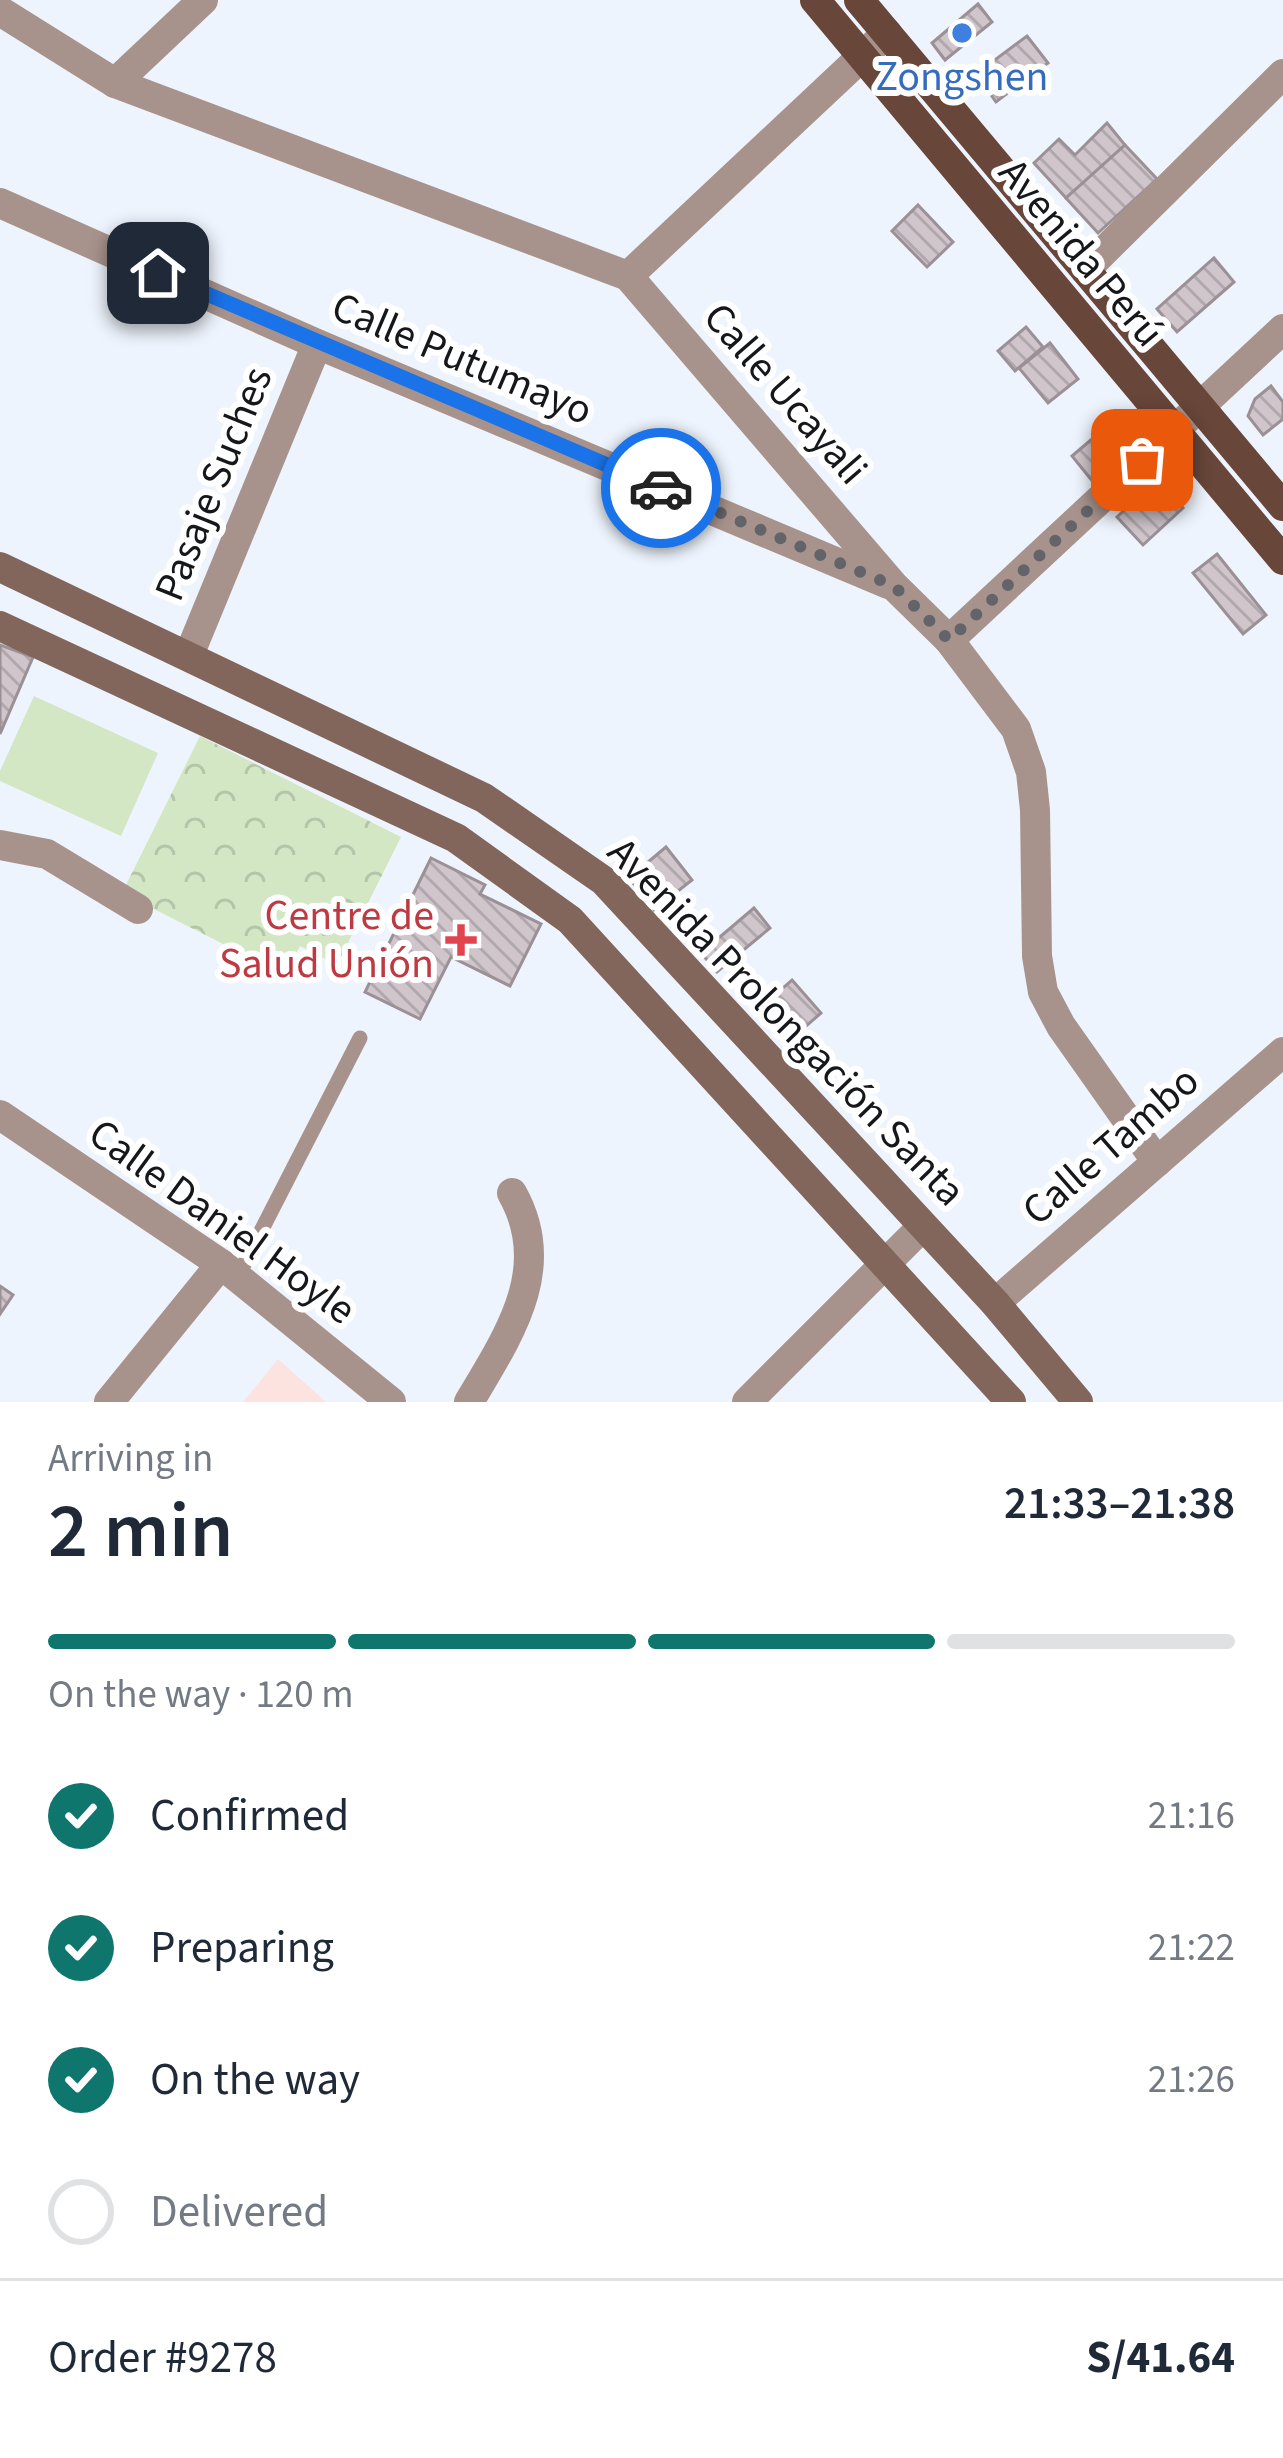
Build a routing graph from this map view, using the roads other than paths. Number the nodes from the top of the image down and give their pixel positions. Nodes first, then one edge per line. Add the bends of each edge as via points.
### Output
1 (203, 0) edge
2 (815, 0) edge
3 (859, 0) edge
4 (0, 11) edge
5 (887, 33) junction
6 (862, 56) junction
7 (1283, 74) edge
8 (116, 83) junction
9 (0, 203) edge
10 (1084, 270) junction
11 (628, 276) junction
12 (1283, 329) edge
13 (316, 344) junction
14 (1200, 406) junction
15 (1174, 430) junction
16 (1283, 506) edge
17 (1283, 560) edge
18 (0, 567) edge
19 (894, 586) junction
20 (0, 626) edge
21 (949, 640) junction
22 (190, 656) junction
23 (0, 845) edge
24 (604, 881) junction
25 (138, 909) dead end
26 (570, 920) junction
27 (360, 1038) dead end
28 (1283, 1052) edge
29 (0, 1115) edge
30 (1157, 1162) junction
31 (512, 1193) dead end
32 (923, 1226) junction
33 (885, 1265) junction
34 (230, 1270) junction
35 (995, 1303) junction
36 (109, 1402) edge
37 (391, 1402) edge
38 (469, 1402) edge
39 (747, 1402) edge
40 (1011, 1402) edge
41 (1078, 1402) edge

1 - 8 street
2 - 6 main road, Avenida Perú
3 - 5 main road, Avenida Perú
4 - 8 street, Calle Ucayali
5 - 6 street
5 - 10 main road, Avenida Perú
6 - 11 street
6 - 15 main road, Avenida Perú
7 - 10 street
8 - 11 street, Calle Ucayali
9 - 13 street, Calle Putumayo
10 - 14 main road, Avenida Perú
11 - 19 street, Calle Ucayali
12 - 14 street
13 - 19 street, Calle Putumayo
13 - 22 street, Pasaje Suches
14 - 15 street
14 - 16 main road, Avenida Perú
15 - 17 main road, Avenida Perú
15 - 21 street
18 - 22 street, Avenida Prolongación Santa
19 - 21 street, Calle Ucayali
20 - 26 street, Avenida Prolongación Santa via 456,838
21 - 30 street, Calle Ucayali via 1016,729 1030,772 1043,992
22 - 24 street, Avenida Prolongación Santa via 484,798
23 - 25 street via 47,854
24 - 26 street
24 - 32 street, Avenida Prolongación Santa
26 - 33 street, Avenida Prolongación Santa
27 - 34 lane
28 - 30 street, Calle Tambo
29 - 34 street, Calle Daniel Hoyle
30 - 35 street, Calle Tambo
31 - 38 street via 526,1217 531,1264 523,1300
32 - 33 street
32 - 35 street, Avenida Prolongación Santa
33 - 39 street
33 - 40 street, Avenida Prolongación Santa
34 - 36 street
34 - 37 street, Calle Daniel Hoyle
35 - 41 street, Avenida Prolongación Santa

